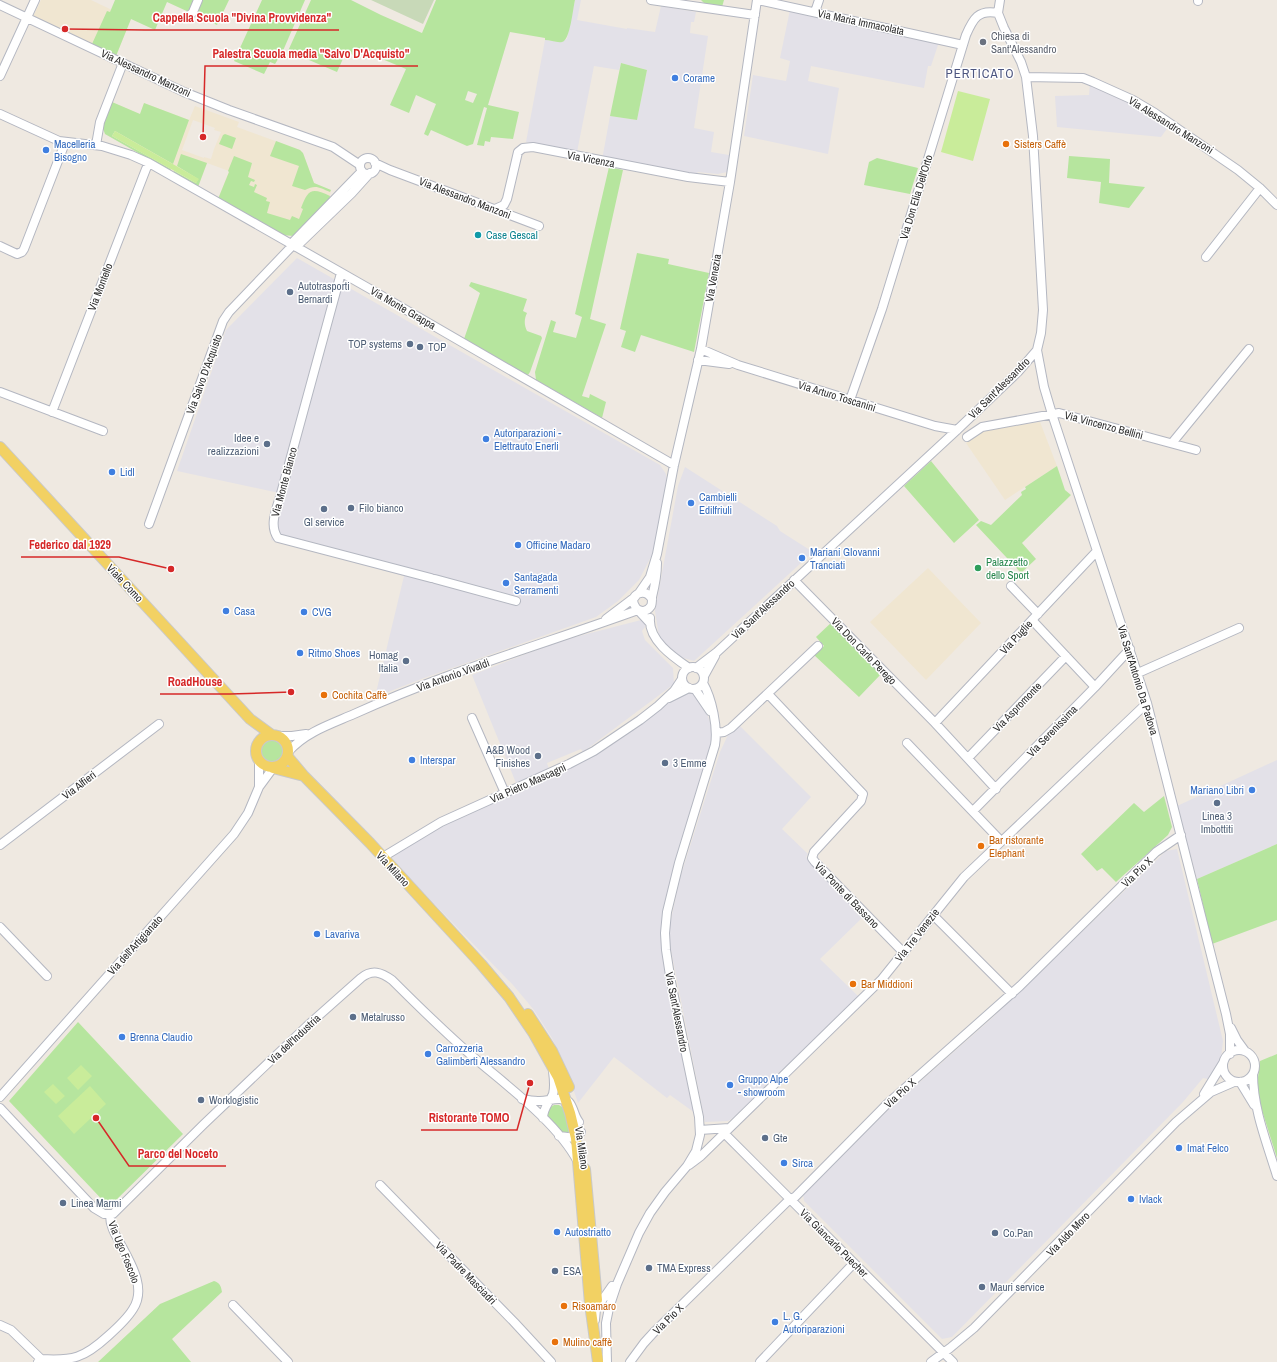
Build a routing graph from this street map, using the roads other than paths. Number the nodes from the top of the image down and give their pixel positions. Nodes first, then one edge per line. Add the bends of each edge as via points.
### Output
1 (35, 0) edge
2 (198, 0) edge
3 (651, 0) edge
4 (758, 0) edge
5 (819, 0) edge
6 (1000, 0) edge
7 (696, 3) edge
8 (0, 5) edge
9 (815, 12) junction
10 (998, 13) junction
11 (755, 15) junction
12 (189, 16) dead end
13 (27, 18) junction
14 (963, 44) junction
15 (123, 63) junction
16 (0, 76) edge
17 (1026, 77) junction
18 (0, 114) edge
19 (96, 142) junction
20 (68, 143) junction
21 (149, 163) junction
22 (368, 168) junction
23 (730, 182) junction
24 (1260, 188) junction
25 (1277, 205) edge
26 (495, 209) junction
27 (539, 226) dead end
28 (293, 245) junction
29 (0, 246) edge
30 (1206, 257) dead end
31 (341, 273) junction
32 (701, 349) junction
33 (1248, 349) dead end
34 (1037, 350) junction
35 (698, 360) junction
36 (738, 365) junction
37 (0, 392) edge
38 (850, 400) junction
39 (52, 412) junction
40 (1052, 414) junction
41 (935, 426) junction
42 (957, 430) junction
43 (104, 431) dead end
44 (967, 437) dead end
45 (948, 438) junction
46 (1172, 443) junction
47 (0, 448) edge
48 (1196, 450) dead end
49 (674, 465) junction
50 (149, 524) dead end
51 (1097, 551) junction
52 (658, 554) junction
53 (794, 580) junction
54 (1011, 586) dead end
55 (637, 595) junction
56 (516, 601) dead end
57 (652, 602) junction
58 (638, 610) junction
59 (1035, 617) junction
60 (650, 622) junction
61 (599, 624) junction
62 (1239, 628) dead end
63 (818, 646) dead end
64 (1130, 649) junction
65 (717, 652) junction
66 (1066, 656) junction
67 (688, 672) junction
68 (1138, 673) junction
69 (703, 679) junction
70 (1095, 687) junction
71 (692, 688) junction
72 (768, 694) junction
73 (667, 699) junction
74 (1147, 703) junction
75 (472, 718) dead end
76 (250, 719) junction
77 (714, 723) junction
78 (935, 723) junction
79 (159, 724) dead end
80 (311, 733) junction
81 (716, 733) junction
82 (275, 735) junction
83 (907, 743) dead end
84 (256, 746) junction
85 (288, 754) junction
86 (968, 758) junction
87 (259, 762) junction
88 (273, 768) junction
89 (304, 776) junction
90 (259, 787) junction
91 (996, 789) junction
92 (505, 793) junction
93 (973, 811) junction
94 (1180, 835) junction
95 (1001, 841) junction
96 (0, 845) edge
97 (383, 857) junction
98 (934, 915) junction
99 (0, 927) edge
100 (904, 953) junction
101 (481, 964) junction
102 (47, 976) dead end
103 (1012, 994) junction
104 (1226, 1014) junction
105 (1245, 1051) junction
106 (1230, 1054) junction
107 (1224, 1063) junction
108 (552, 1066) junction
109 (1253, 1074) junction
110 (1237, 1082) junction
111 (0, 1097) edge
112 (522, 1098) junction
113 (566, 1100) junction
114 (549, 1101) junction
115 (1200, 1101) junction
116 (0, 1108) edge
117 (1259, 1114) junction
118 (543, 1118) junction
119 (727, 1130) junction
120 (578, 1131) junction
121 (700, 1132) junction
122 (559, 1136) junction
123 (716, 1141) junction
124 (578, 1163) junction
125 (687, 1166) junction
126 (1277, 1176) edge
127 (380, 1185) dead end
128 (790, 1199) junction
129 (110, 1215) junction
130 (854, 1263) junction
131 (595, 1284) junction
132 (615, 1285) junction
133 (233, 1305) dead end
134 (597, 1307) junction
135 (0, 1325) edge
136 (595, 1347) junction
137 (944, 1353) junction
138 (39, 1360) edge
139 (600, 1361) edge
140 (288, 1362) edge
141 (551, 1362) edge
142 (630, 1362) edge
143 (760, 1362) edge
144 (931, 1362) edge
145 (953, 1362) edge

1 - 13 street
2 - 12 street
3 - 7 street
4 - 9 street, Via Maria Immacolata
4 - 11 street, Via Venezia
5 - 9 street
6 - 10 street
7 - 11 street
8 - 13 street, Via Alessandro Manzoni
9 - 14 street, Via Maria Immacolata
10 - 14 street, Via Don Elia Dell'Orto via 987,12 976,16 970,24
10 - 17 street, Via Sant'Alessandro
11 - 23 street, Via Venezia
13 - 15 street, Via Alessandro Manzoni
13 - 16 street
14 - 38 street, Via Don Elia Dell'Orto via 882,309
15 - 19 street via 100,122
15 - 22 street, Via Alessandro Manzoni via 184,92 333,147
17 - 24 street, Via Alessandro Manzoni via 1083,78 1122,95 1197,141
17 - 34 street, Via Sant'Alessandro via 1033,136 1042,307 1041,333
18 - 20 street
19 - 20 street, Via Monte Grappa via 79,140
19 - 21 street, Via Monte Grappa via 116,145
20 - 29 street via 24,249 17,254
21 - 28 street, Via Monte Grappa
21 - 39 street, Via Montello
22 - 26 street, Via Alessandro Manzoni via 390,170
22 - 28 street, Via Salvo D'Acquisto
23 - 26 street, Via Vicenza via 681,176 533,147 523,148 518,152 507,199 504,205
23 - 32 street, Via Venezia
24 - 25 street, Via Alessandro Manzoni
24 - 30 street
26 - 27 street, Via Alessandro Manzoni
28 - 31 street, Via Monte Grappa
28 - 50 street, Via Salvo D'Acquisto via 223,321
31 - 49 street, Via Monte Grappa
31 - 56 street, Via Monte Bianco via 280,497 273,526 274,533 278,538
32 - 35 street, Via Venezia
32 - 36 street
33 - 46 street
34 - 40 street, Via Sant'Antonio Da Padova
34 - 42 street, Via Sant'Alessandro via 1018,372
35 - 36 street
35 - 49 street, Via Venezia
36 - 38 street, Via Arturo Toscanini
37 - 39 street
38 - 41 street, Via Arturo Toscanini
39 - 43 street
40 - 44 street, Via Vincenzo Bellini via 982,427
40 - 46 street, Via Vincenzo Bellini via 1066,414
40 - 51 street, Via Sant'Antonio Da Padova
41 - 42 street, Via Arturo Toscanini
41 - 45 street, Via Arturo Toscanini
42 - 45 street, Via Sant'Alessandro
45 - 53 street, Via Sant'Alessandro
46 - 48 street, Via Vincenzo Bellini
47 - 76 main road, Viale Como
49 - 52 street, Via Venezia
51 - 59 street, Via Puglie
51 - 64 street, Via Sant'Antonio Da Padova
52 - 55 street, Via Venezia via 650,577
52 - 57 street, Via Venezia
53 - 65 street, Via Sant'Alessandro
53 - 78 street, Via Don Carlo Perego
54 - 59 street
55 - 57 street via 644,592 649,594
55 - 58 street via 634,602
55 - 61 street, Via Venezia
57 - 58 street via 648,609
57 - 60 street, Via Venezia
58 - 60 street
58 - 61 street, Via Antonio Vivaldi
59 - 66 street
59 - 78 street, Via Puglie
60 - 67 street via 658,641
61 - 80 street, Via Antonio Vivaldi via 387,699
62 - 68 street
63 - 72 street
64 - 68 street, Via Sant'Antonio Da Padova
64 - 70 street, Via Serenissima
65 - 67 street, Via Sant'Alessandro
65 - 69 street, Via Sant'Alessandro
66 - 70 street
66 - 86 street, Via Aspromonte
67 - 69 street via 701,671
67 - 71 street via 684,684
67 - 73 street, Via Pietro Mascagni
68 - 74 street, Via Sant'Antonio Da Padova
69 - 71 street via 698,688
69 - 77 street, Via Sant'Alessandro
70 - 91 street, Via Serenissima
71 - 73 street, Via Pietro Mascagni
71 - 77 street, Via Sant'Alessandro via 706,705
72 - 81 street via 731,728
72 - 100 street, Via Ponte di Bassano via 864,794 814,852 812,858
73 - 92 street, Via Pietro Mascagni via 589,754
74 - 94 street, Via Sant'Antonio Da Padova
74 - 95 street, Via Tre Venezie
75 - 92 street
76 - 82 main road, Viale Como
76 - 84 main road
77 - 81 street, Via Sant'Alessandro
78 - 86 street, Via Don Carlo Perego
79 - 96 street, Via Alfieri
80 - 82 street
80 - 85 street via 298,742
81 - 121 street, Via Sant'Alessandro via 713,753 676,873 665,933 668,965
82 - 84 main road via 266,736
82 - 85 main road via 287,744
83 - 93 street
84 - 87 main road
85 - 88 main road via 284,762
85 - 89 main road, Via Milano
86 - 91 street, Via Don Carlo Perego
87 - 88 main road
87 - 90 street, Via dell'Artigianato
88 - 89 main road
88 - 90 street, Via dell'Artigianato
89 - 97 main road, Via Milano
90 - 111 street, Via dell'Artigianato via 248,813 234,834
91 - 93 street, Via Serenissima
92 - 97 street, Via Pietro Mascagni via 441,822
93 - 95 street
94 - 103 street, Via Pio X via 1156,852
94 - 104 street, Via Sant'Antonio Da Padova
95 - 98 street, Via Tre Venezie via 959,883
97 - 101 main road, Via Milano
98 - 100 street, Via Tre Venezie
98 - 103 street
99 - 102 street
100 - 119 street, Via Tre Venezie via 882,979
101 - 108 main road, Via Milano via 524,1018
101 - 120 main road, Via Milano via 512,994 545,1038 566,1080 574,1104
103 - 128 street, Via Pio X via 887,1104 795,1197
104 - 105 street, Via Sant'Antonio Da Padova via 1236,1038
104 - 106 street, Via Sant'Antonio Da Padova
105 - 106 street
105 - 109 street via 1253,1058
106 - 107 street
107 - 110 street via 1225,1074
107 - 115 street, Via Aldo Moro
108 - 113 main road, Via Milano
108 - 114 street via 554,1086
109 - 110 street via 1245,1081
109 - 117 street
110 - 115 street, Via Aldo Moro via 1214,1090
110 - 117 street
112 - 114 street
112 - 118 street
112 - 129 street, Via dell'Industria via 460,1045 392,980 379,972 371,972 306,1026 116,1212
113 - 114 street
113 - 120 main road, Via Milano
113 - 120 street via 571,1104
114 - 118 street
115 - 137 street, Via Aldo Moro via 1176,1122 971,1331
116 - 129 street, Via Ugo Foscolo via 94,1208
117 - 126 street
118 - 122 street
119 - 121 street
119 - 123 street, Via Tre Venezie
119 - 128 street, Via Giancarlo Puecher
120 - 122 street
120 - 124 main road, Via Milano
120 - 131 main road, Via Milano via 587,1189
121 - 123 street via 706,1141
121 - 125 street, Via Sant'Alessandro via 697,1148
122 - 124 street
123 - 125 street, Via Tre Venezie
124 - 136 main road, Via Milano
125 - 132 street, Via Sant'Alessandro via 650,1213
127 - 141 street, Via Padre Masciadri
128 - 130 street, Via Giancarlo Puecher
128 - 142 street, Via Pio X via 655,1331
129 - 138 street, Via Ugo Foscolo via 112,1227 136,1278 136,1306 108,1336 84,1354 63,1360
130 - 137 street, Via Giancarlo Puecher
130 - 143 street
131 - 132 street via 604,1287
131 - 134 main road, Via Milano
132 - 134 street
132 - 139 street
133 - 140 street
134 - 136 street
134 - 139 main road, Via Milano
135 - 138 street, Via Ugo Foscolo via 10,1330
136 - 139 main road, Via Milano
137 - 144 street, Via Aldo Moro
137 - 145 street, Via Giancarlo Puecher

